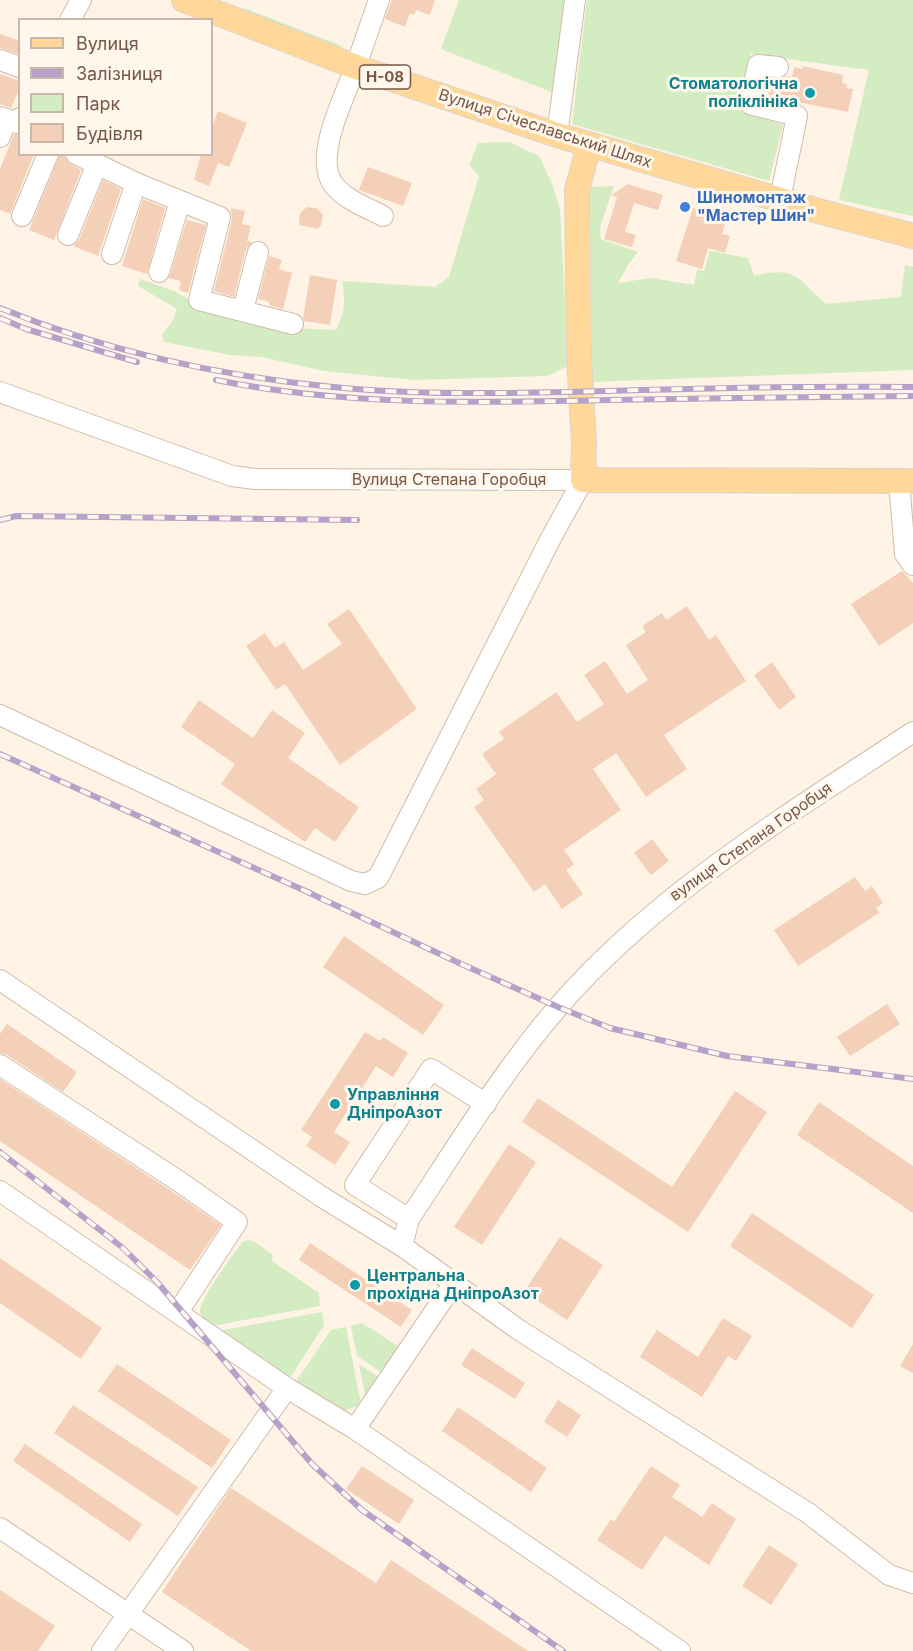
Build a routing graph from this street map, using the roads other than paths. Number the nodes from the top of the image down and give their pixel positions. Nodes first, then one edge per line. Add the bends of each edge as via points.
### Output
1 (81, 0) edge
2 (183, 0) edge
3 (379, 0) edge
4 (575, 0) edge
5 (71, 18) edge
6 (0, 60) edge
7 (18, 66) edge
8 (356, 67) junction
9 (778, 67) dead end
10 (556, 135) junction
11 (589, 145) junction
12 (47, 156) edge
13 (80, 156) edge
14 (97, 164) junction
15 (136, 183) junction
16 (780, 199) junction
17 (180, 201) junction
18 (22, 216) dead end
19 (383, 216) dead end
20 (68, 235) dead end
21 (913, 236) edge
22 (258, 252) dead end
23 (112, 254) dead end
24 (159, 272) dead end
25 (243, 310) junction
26 (293, 324) dead end
27 (0, 392) edge
28 (584, 480) junction
29 (906, 481) edge
30 (913, 565) edge
31 (0, 715) edge
32 (913, 732) edge
33 (0, 980) edge
34 (0, 1065) edge
35 (486, 1104) junction
36 (0, 1191) edge
37 (409, 1219) junction
38 (402, 1246) junction
39 (454, 1283) junction
40 (178, 1312) junction
41 (286, 1388) junction
42 (355, 1429) junction
43 (0, 1528) edge
44 (913, 1583) edge
45 (127, 1614) junction
46 (102, 1651) edge
47 (183, 1651) edge
48 (680, 1651) edge

1 - 5 street
2 - 8 main road, Вулиця Січеславський Шлях / Н-08
3 - 8 street
4 - 10 street
6 - 7 street
8 - 10 main road, Вулиця Січеславський Шлях / Н-08
8 - 19 street via 334,121 327,168 333,183 348,198
9 - 16 street via 758,65 750,104 797,116
10 - 11 main road, Вулиця Січеславський Шлях / Н-08
11 - 16 main road, Вулиця Січеславський Шлях / Н-08
11 - 28 main road via 577,190
12 - 18 street
13 - 14 street
14 - 15 street
14 - 20 street
15 - 17 street
15 - 23 street
16 - 21 main road, Вулиця Січеславський Шлях / Н-08
17 - 24 street
17 - 25 street via 220,217 199,300
22 - 25 street
25 - 26 street
27 - 28 street, Вулиця Степана Горобця via 232,476
28 - 29 main road, Вулиця Степана Горобця
28 - 31 street via 378,878 365,884 351,881
29 - 30 street via 905,554
32 - 35 street, вулиця Степана Горобця via 740,847 664,904 558,1007
33 - 38 street via 322,1197
34 - 40 street via 237,1222
35 - 37 street, вулиця Степана Горобця
35 - 37 street via 431,1069 355,1185
36 - 40 street
37 - 38 street, вулиця Степана Горобця
38 - 39 street
39 - 42 street
39 - 44 street via 519,1330 807,1514 889,1575
40 - 41 street
41 - 42 street
41 - 45 street
42 - 48 street
43 - 45 street
45 - 46 street
45 - 47 street

